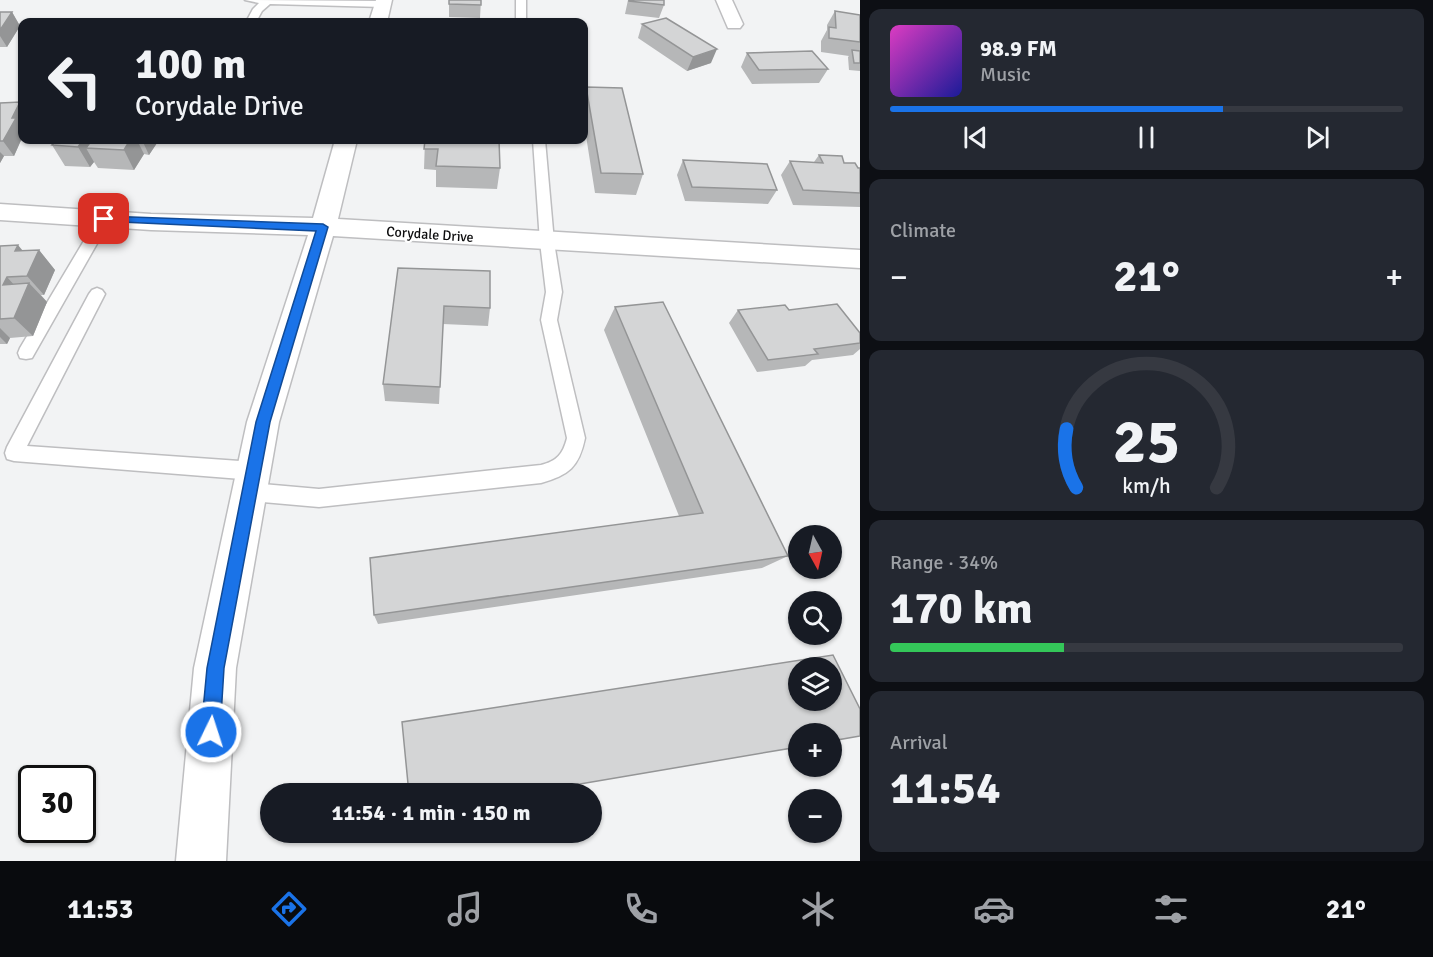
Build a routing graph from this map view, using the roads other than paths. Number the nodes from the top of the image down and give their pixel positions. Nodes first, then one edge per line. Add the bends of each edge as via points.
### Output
1 (250, 0) edge
2 (520, 0) edge
3 (724, 0) edge
4 (267, 2) junction
5 (384, 2) edge
6 (253, 18) edge
7 (379, 18) edge
8 (521, 18) edge
9 (734, 24) dead end
10 (345, 144) edge
11 (539, 144) edge
12 (0, 212) edge
13 (104, 219) junction
14 (323, 227) junction
15 (547, 242) junction
16 (860, 259) edge
17 (97, 294) dead end
18 (27, 353) dead end
19 (252, 481) junction
20 (201, 861) edge

1 - 4 lane
2 - 8 lane
3 - 9 street
4 - 5 lane
4 - 6 lane
5 - 7 street
10 - 14 street
11 - 15 lane
12 - 13 street, Corydale Drive
13 - 14 street, Corydale Drive
13 - 18 lane
14 - 15 street, Corydale Drive
14 - 19 street via 263,422
15 - 16 street, Corydale Drive
15 - 19 lane via 554,292 549,320 576,438 573,455 561,469 319,498
17 - 19 lane via 14,453
19 - 20 street via 215,668

